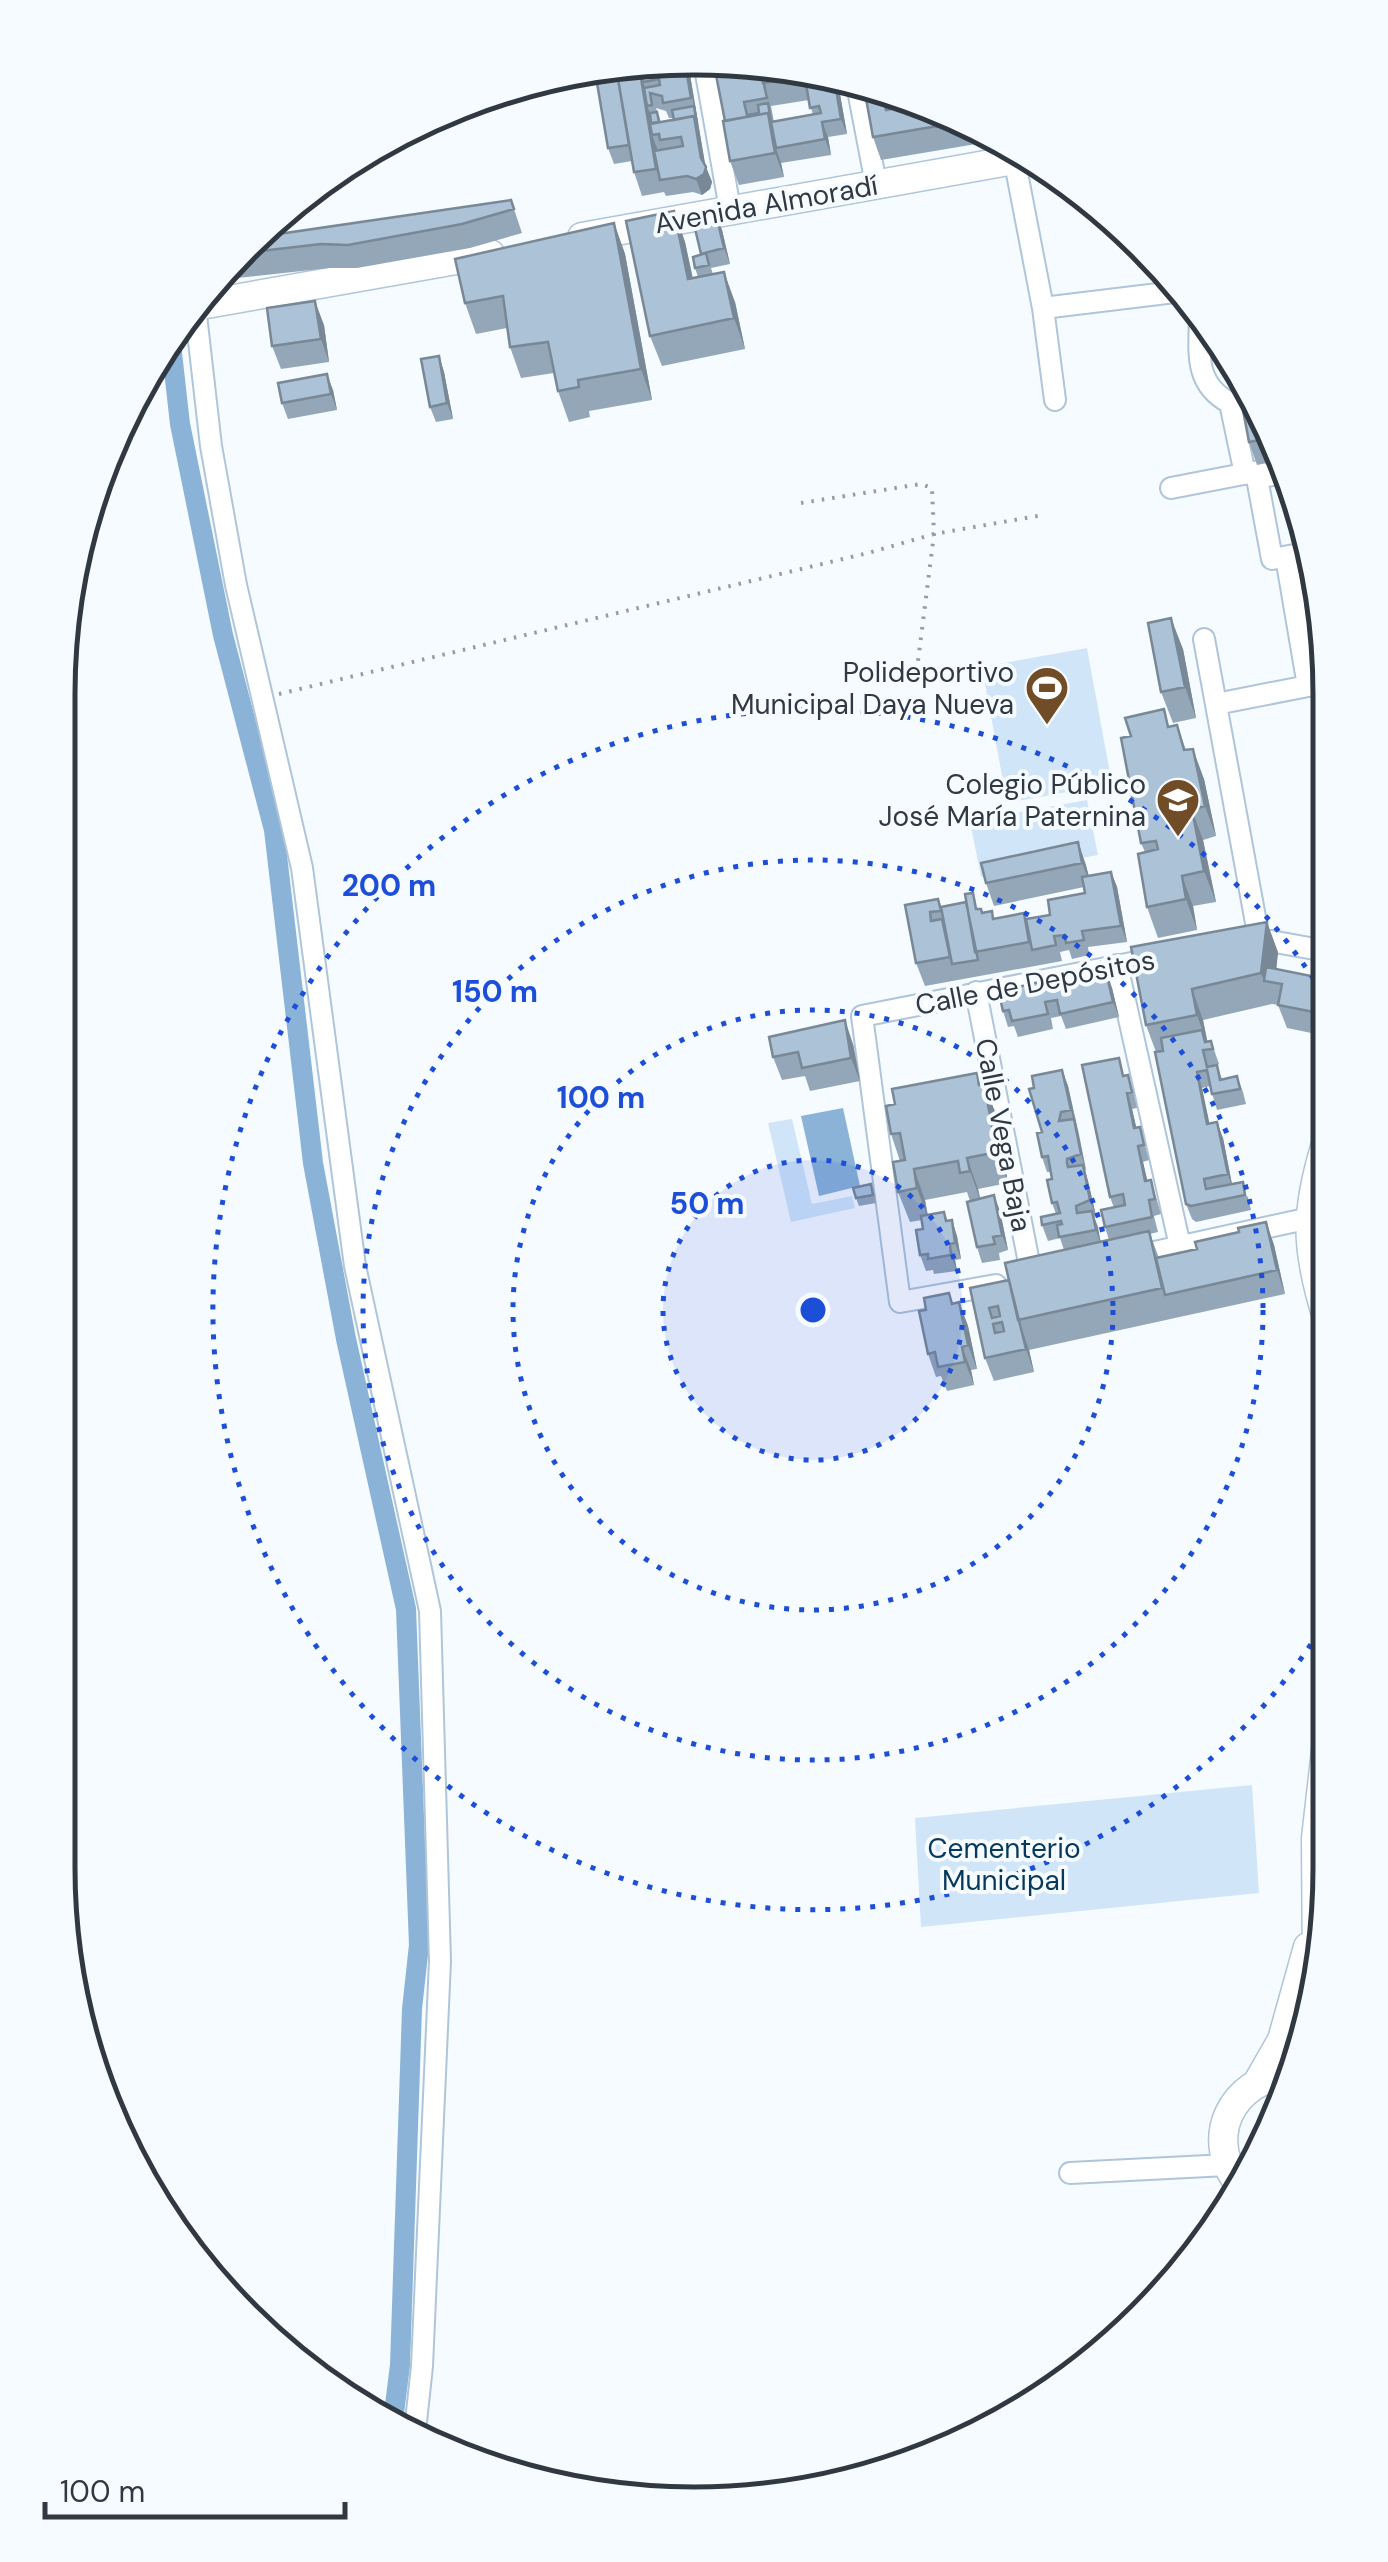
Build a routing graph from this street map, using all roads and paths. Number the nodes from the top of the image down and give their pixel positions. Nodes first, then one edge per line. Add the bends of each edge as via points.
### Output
1 (706, 75) edge
2 (859, 98) edge
3 (1002, 157) edge
4 (1021, 169) edge
5 (876, 184) junction
6 (730, 210) junction
7 (556, 242) edge
8 (517, 250) edge
9 (1165, 293) edge
10 (215, 302) edge
11 (1043, 308) junction
12 (197, 325) edge
13 (1201, 338) edge
14 (1055, 400) dead end
15 (1271, 471) edge
16 (1272, 473) edge
17 (1246, 474) junction
18 (1172, 488) dead end
19 (800, 503) dead end
20 (1043, 515) dead end
21 (934, 534) junction
22 (1297, 555) edge
23 (1286, 557) junction
24 (1204, 639) dead end
25 (917, 669) dead end
26 (262, 699) junction
27 (1216, 704) junction
28 (1259, 939) junction
29 (1224, 946) edge
30 (1313, 949) edge
31 (1170, 956) edge
32 (1117, 966) junction
33 (976, 992) junction
34 (1313, 1183) edge
35 (1310, 1218) junction
36 (1313, 1235) edge
37 (1180, 1246) junction
38 (1106, 1262) edge
39 (900, 1302) joint
40 (1308, 1951) edge
41 (1277, 2075) edge
42 (1258, 2082) junction
43 (1227, 2165) junction
44 (1070, 2173) dead end
45 (1233, 2173) edge
46 (416, 2421) edge

1 - 6 street
2 - 5 street
3 - 5 street, Avenida Almoradí
4 - 11 street
5 - 6 street, Avenida Almoradí
6 - 7 street, Avenida Almoradí
8 - 10 street
9 - 11 street
11 - 14 street
12 - 26 street via 214,464
13 - 17 street via 1205,382 1230,402
15 - 17 street
16 - 23 street via 1257,478 1272,559
17 - 18 street
19 - 21 path via 928,485
20 - 21 path
21 - 25 path
21 - 26 path
22 - 23 street
23 - 27 street via 1308,686
24 - 27 street
26 - 46 street via 302,868 355,1266 430,1611 440,1962
27 - 28 street
28 - 29 street
28 - 30 street
31 - 32 street, Calle de Depósitos
32 - 33 street, Calle de Depósitos
32 - 37 street
33 - 39 street, Calle de Depósitos via 862,1016
33 - 39 street, Calle Vega Baja via 1041,1276
34 - 35 street
35 - 36 street
35 - 37 street
37 - 38 street
40 - 42 street via 1282,2040
41 - 42 street
42 - 43 street via 1232,2106 1225,2124
43 - 44 street
43 - 45 street

